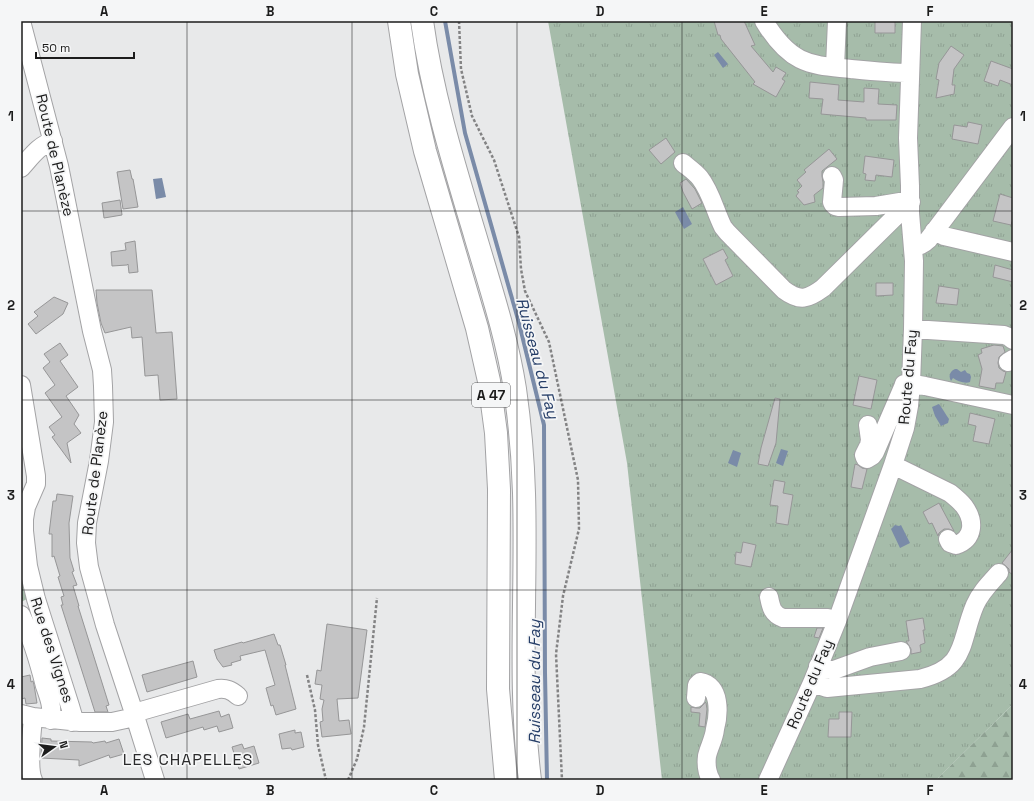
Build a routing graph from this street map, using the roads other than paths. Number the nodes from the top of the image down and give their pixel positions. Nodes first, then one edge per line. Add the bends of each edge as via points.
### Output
1 (21, 21) edge
2 (399, 21) edge
3 (422, 21) edge
4 (764, 21) edge
5 (837, 21) edge
6 (912, 21) edge
7 (835, 67) junction
8 (910, 73) junction
9 (1013, 127) edge
10 (53, 141) junction
11 (683, 163) dead end
12 (21, 168) edge
13 (832, 176) dead end
14 (911, 207) junction
15 (934, 231) junction
16 (913, 247) junction
17 (1013, 252) edge
18 (913, 329) junction
19 (1013, 340) edge
20 (911, 384) junction
21 (21, 386) edge
22 (1013, 405) edge
23 (868, 425) dead end
24 (893, 466) junction
25 (23, 509) edge
26 (948, 539) dead end
27 (999, 573) dead end
28 (769, 597) dead end
29 (21, 615) edge
30 (837, 621) junction
31 (901, 651) dead end
32 (818, 666) junction
33 (812, 683) junction
34 (238, 696) dead end
35 (696, 698) dead end
36 (135, 715) junction
37 (27, 716) edge
38 (51, 720) junction
39 (72, 722) junction
40 (33, 780) edge
41 (155, 780) edge
42 (506, 780) edge
43 (530, 780) edge
44 (711, 780) edge
45 (768, 780) edge

1 - 10 street, Route de Planèze
2 - 42 highway, A 47 via 407,74 425,151 477,328 489,381 496,433 499,490 498,689
3 - 43 highway, A 47 via 442,120 502,329 518,412 524,494 524,713
4 - 7 street via 780,44 800,59 820,66
5 - 7 street
6 - 8 street, Route du Fay
7 - 8 street
8 - 14 street, Route du Fay via 908,138
9 - 15 street
10 - 12 street via 39,148
10 - 36 street, Route de Planèze via 102,370 104,422 87,523 89,567
11 - 14 street via 701,179 727,232 784,290 796,298 802,299 819,291 898,214
13 - 14 street via 832,202 835,206 876,206 900,202
14 - 16 street, Route du Fay
15 - 16 street via 924,244
15 - 17 street via 944,236
16 - 18 street, Route du Fay
18 - 19 street via 1004,335
18 - 20 street, Route du Fay
20 - 22 street
20 - 23 street via 904,384 875,452 867,459 864,455 870,440
20 - 24 street, Route du Fay via 905,428
21 - 25 street, Rue des Vignes via 36,476 36,484
24 - 26 street via 950,493 964,506 971,521 970,534 964,542 956,545
24 - 30 street, Route du Fay
25 - 39 street, Rue des Vignes via 28,566 70,706
27 - 33 street via 978,600 958,655 942,671 920,678 827,688
28 - 30 street via 776,615 783,618 828,618
29 - 38 street, Rue des Vignes via 41,671 51,707
30 - 32 street, Route du Fay
31 - 32 street via 870,657 834,670
32 - 33 street, Route du Fay
33 - 45 street, Route du Fay
34 - 36 street via 225,688 218,689
35 - 44 street via 697,685 700,682 708,684 717,702 716,728 707,756 707,772
36 - 39 street via 112,722
36 - 41 street, Route de Planèze
37 - 38 street
37 - 40 street
38 - 39 street

